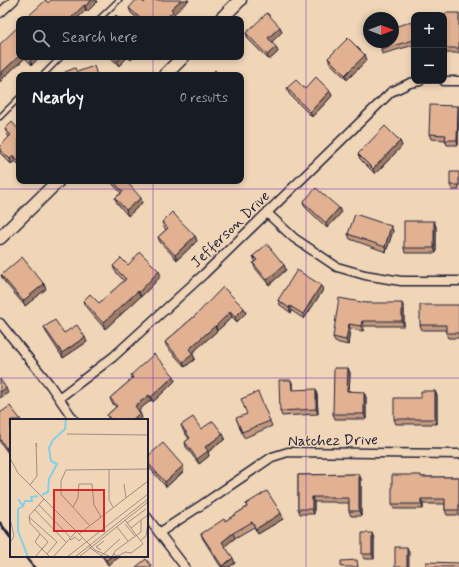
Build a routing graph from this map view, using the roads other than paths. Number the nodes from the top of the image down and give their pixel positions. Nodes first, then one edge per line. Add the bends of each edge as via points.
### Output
1 (14, 0) edge
2 (119, 0) edge
3 (240, 0) edge
4 (0, 13) edge
5 (102, 16) edge
6 (224, 16) edge
7 (58, 60) edge
8 (180, 60) edge
9 (45, 72) edge
10 (168, 72) edge
11 (447, 81) edge
12 (459, 81) edge
13 (411, 83) edge
14 (16, 101) edge
15 (0, 117) edge
16 (55, 184) edge
17 (267, 213) junction
18 (0, 238) edge
19 (459, 281) edge
20 (0, 323) edge
21 (59, 398) junction
22 (73, 419) edge
23 (459, 454) edge
24 (148, 518) edge
25 (159, 532) junction
26 (185, 567) edge

1 - 4 street
2 - 5 lane
3 - 6 main road
7 - 9 lane
8 - 10 main road
11 - 12 street
13 - 17 street, Jefferson Drive via 391,92
14 - 15 lane
16 - 18 main road
17 - 19 street via 294,238 337,267 401,281
17 - 21 street, Jefferson Drive via 113,357
20 - 21 street
21 - 22 street
23 - 25 street, Natchez Drive via 288,452 272,457
24 - 25 street
25 - 26 street

